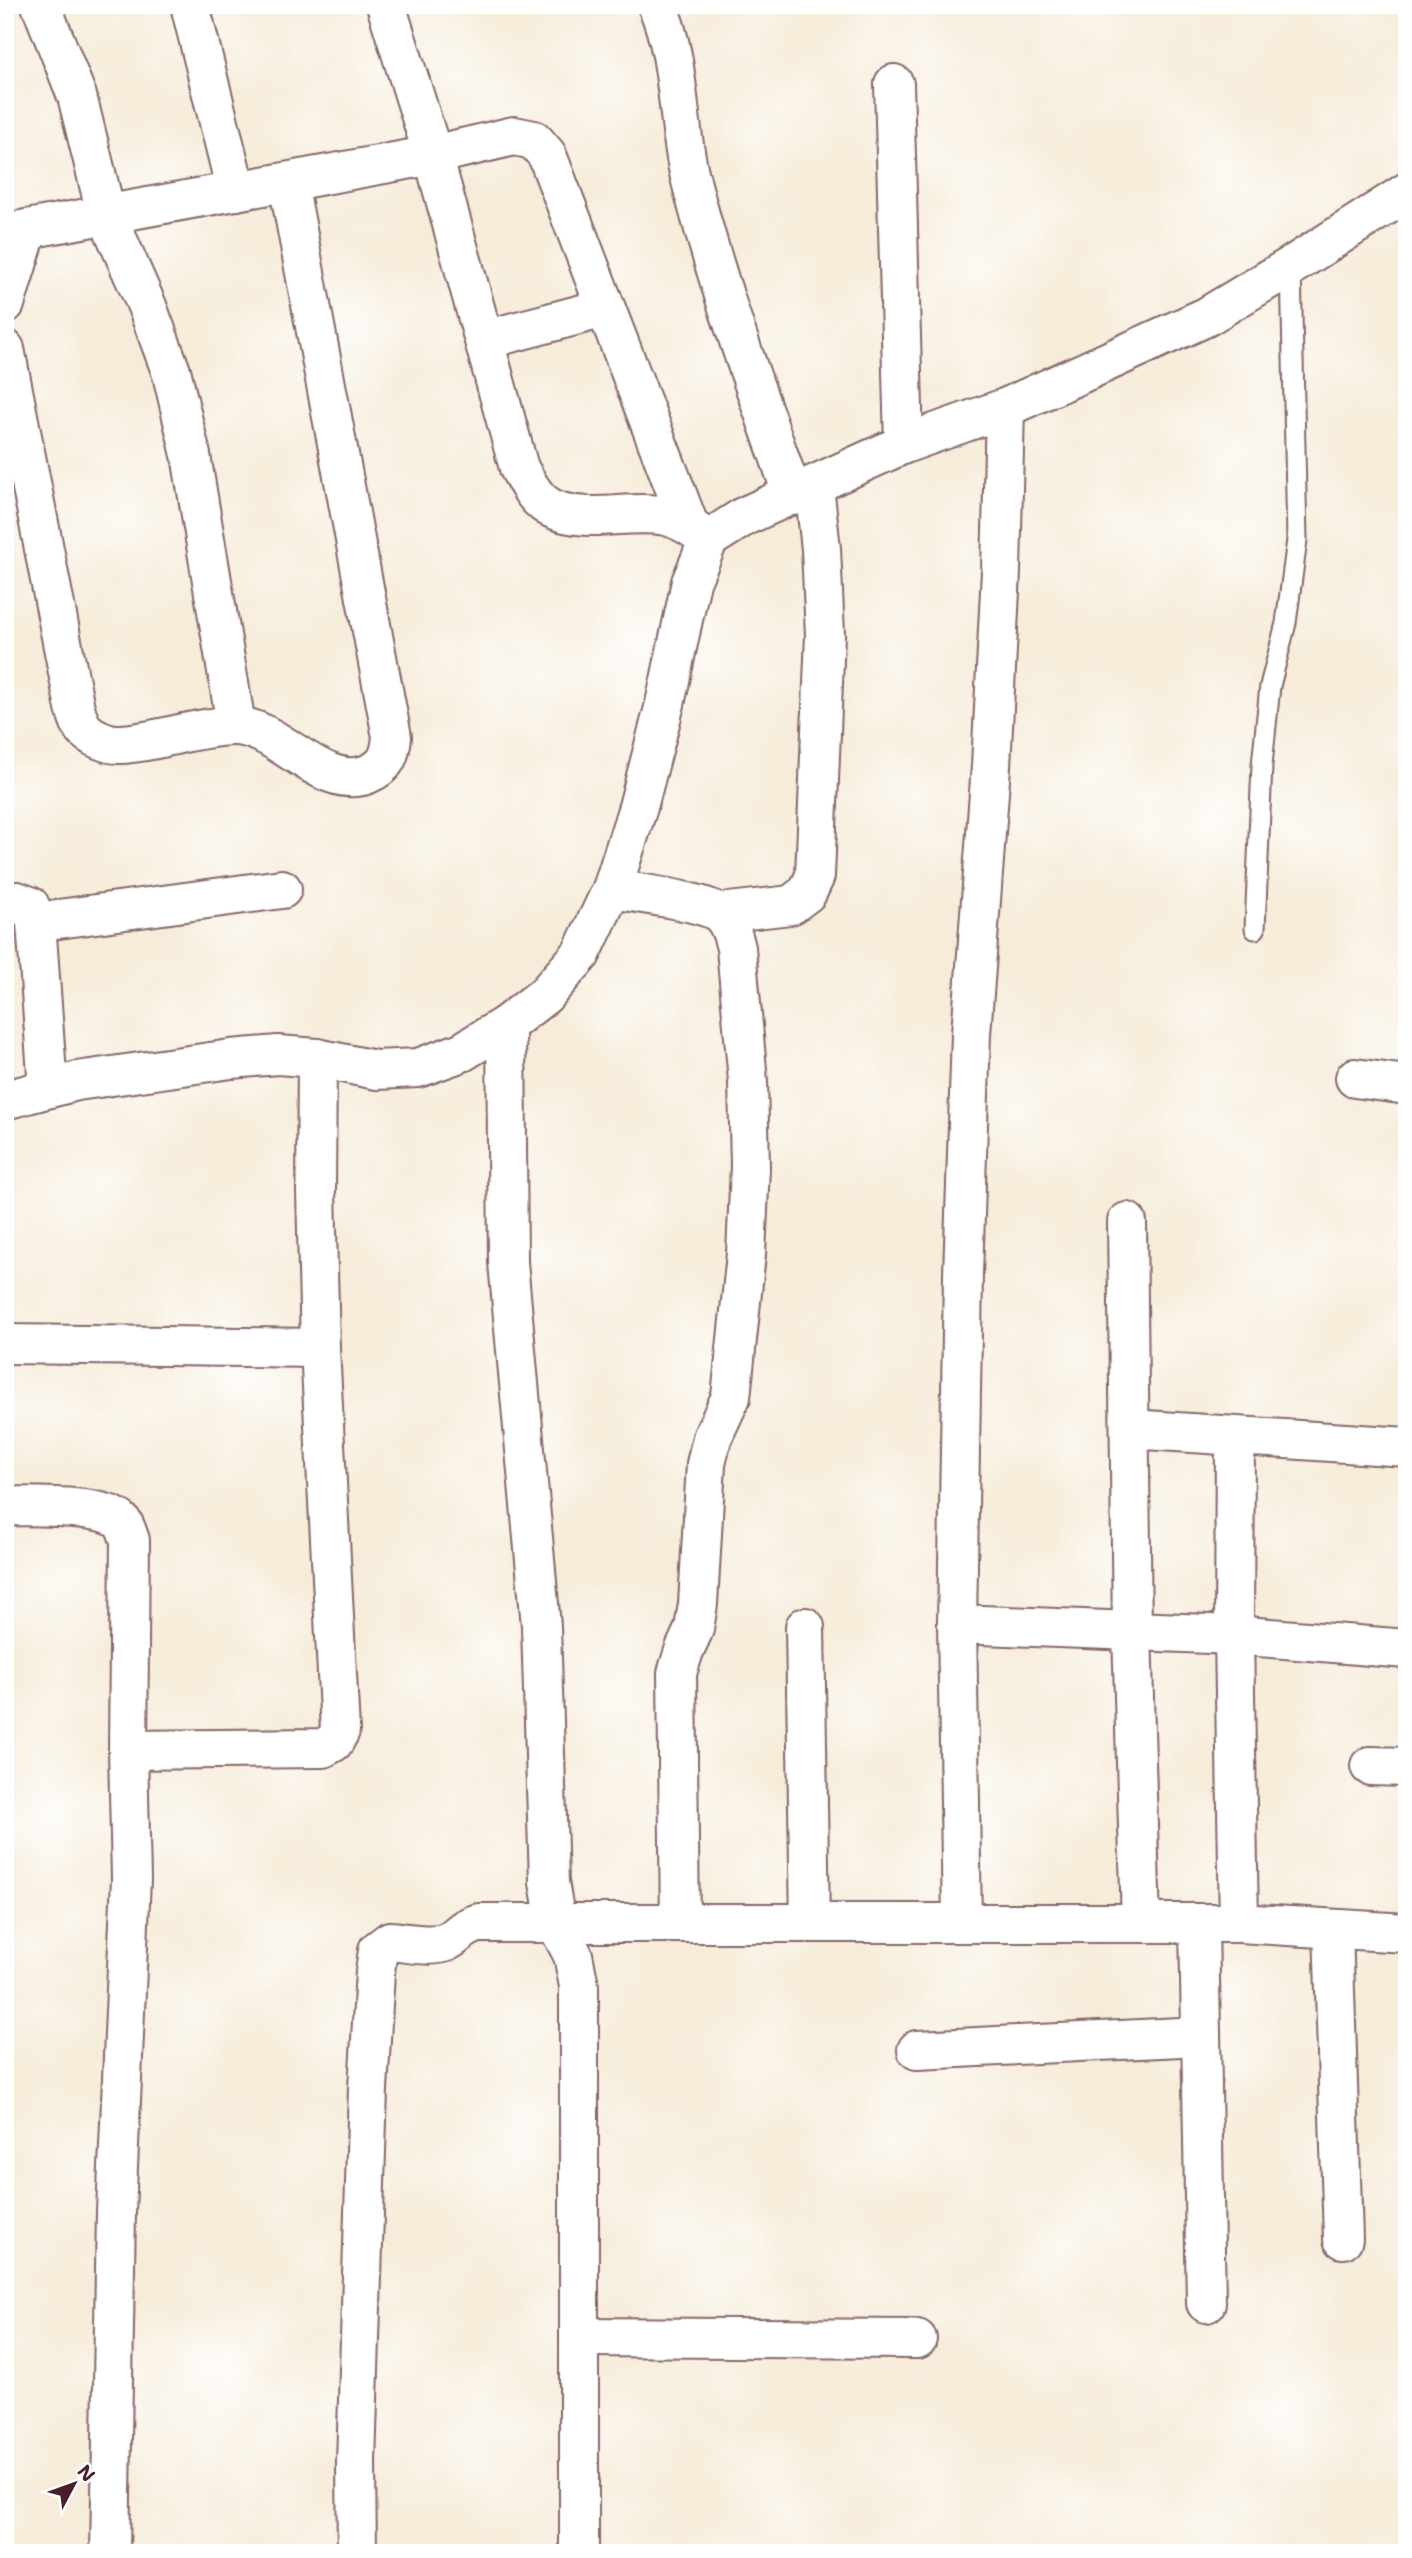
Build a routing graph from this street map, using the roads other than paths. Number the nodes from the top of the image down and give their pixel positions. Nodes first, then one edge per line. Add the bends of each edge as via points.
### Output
1 (41, 5) edge
2 (190, 5) edge
3 (386, 5) edge
4 (657, 5) edge
5 (894, 84) dead end
6 (433, 155) junction
7 (288, 182) junction
8 (236, 191) junction
9 (1407, 192) edge
10 (106, 214) junction
11 (17, 231) edge
12 (1292, 266) junction
13 (5, 304) edge
14 (605, 308) junction
15 (484, 340) junction
16 (5, 349) edge
17 (1006, 408) junction
18 (904, 444) junction
19 (803, 491) junction
20 (699, 532) junction
21 (236, 725) junction
22 (282, 889) dead end
23 (612, 889) junction
24 (21, 912) edge
25 (720, 913) junction
26 (1255, 929) dead end
27 (506, 1025) junction
28 (317, 1058) junction
29 (1355, 1078) dead end
30 (1407, 1086) edge
31 (48, 1088) junction
32 (5, 1100) edge
33 (1127, 1222) dead end
34 (5, 1344) edge
35 (320, 1348) junction
36 (1130, 1429) junction
37 (1236, 1436) junction
38 (1407, 1447) edge
39 (5, 1506) edge
40 (957, 1624) junction
41 (806, 1627) dead end
42 (1132, 1632) junction
43 (1234, 1635) junction
44 (1407, 1648) edge
45 (128, 1750) junction
46 (1370, 1766) dead end
47 (1407, 1767) edge
48 (962, 1922) junction
49 (556, 1923) junction
50 (680, 1923) junction
51 (810, 1923) junction
52 (1141, 1923) junction
53 (1239, 1923) junction
54 (1199, 1924) junction
55 (1333, 1929) junction
56 (1407, 1933) edge
57 (1201, 2036) junction
58 (916, 2050) dead end
59 (1343, 2239) dead end
60 (1206, 2303) dead end
61 (579, 2337) junction
62 (917, 2339) dead end
63 (110, 2553) edge
64 (356, 2553) edge
65 (579, 2553) edge

1 - 10 street via 76,96
2 - 8 street
3 - 6 street
4 - 19 street via 677,80 690,174 724,299
5 - 18 street
6 - 7 street
6 - 14 street via 514,136 534,140 547,155
6 - 15 street
7 - 8 street
7 - 21 street via 392,737 390,757 376,771 356,779 332,774 262,734
8 - 10 street
9 - 12 street
10 - 11 street
10 - 21 street via 172,374 191,455
11 - 13 street
12 - 17 street via 1206,317
12 - 26 lane via 1297,540 1267,713
14 - 15 street
14 - 20 street
15 - 20 street via 519,467 533,492 551,509 581,516 666,516
16 - 21 street via 75,708 83,729 119,745
17 - 18 street
17 - 40 street via 991,766 971,1034
18 - 19 street
19 - 20 street
19 - 25 street via 821,549 825,635 816,876 807,893 790,905
20 - 23 street via 665,704
22 - 24 street
23 - 25 street
23 - 27 street via 581,954 545,995
24 - 31 street
25 - 50 street via 736,948 750,1166 731,1398 712,1438 706,1464 698,1604 677,1673
27 - 28 street via 462,1052 418,1068 376,1070
27 - 49 street via 508,1262 541,1626 549,1881
28 - 31 street via 231,1059
28 - 35 street
29 - 30 street
31 - 32 street
33 - 36 street
34 - 35 street
35 - 45 street via 340,1731 334,1742 323,1748
36 - 37 street
36 - 42 street
37 - 38 street
37 - 43 street
39 - 45 street via 94,1510 123,1522 130,1540
40 - 42 street
40 - 48 street
41 - 51 street
42 - 43 street
42 - 52 street
43 - 44 street
43 - 53 street
45 - 63 street via 131,1879 116,2212
46 - 47 street
48 - 51 street
48 - 52 street
49 - 50 street
49 - 61 street via 573,1955 579,1986
49 - 64 street via 479,1923 460,1930 449,1941 390,1941 378,1950 367,2115
50 - 51 street
52 - 54 street
53 - 54 street
53 - 55 street
54 - 57 street
55 - 56 street
55 - 59 street
57 - 58 street
57 - 60 street
61 - 62 street
61 - 65 street

